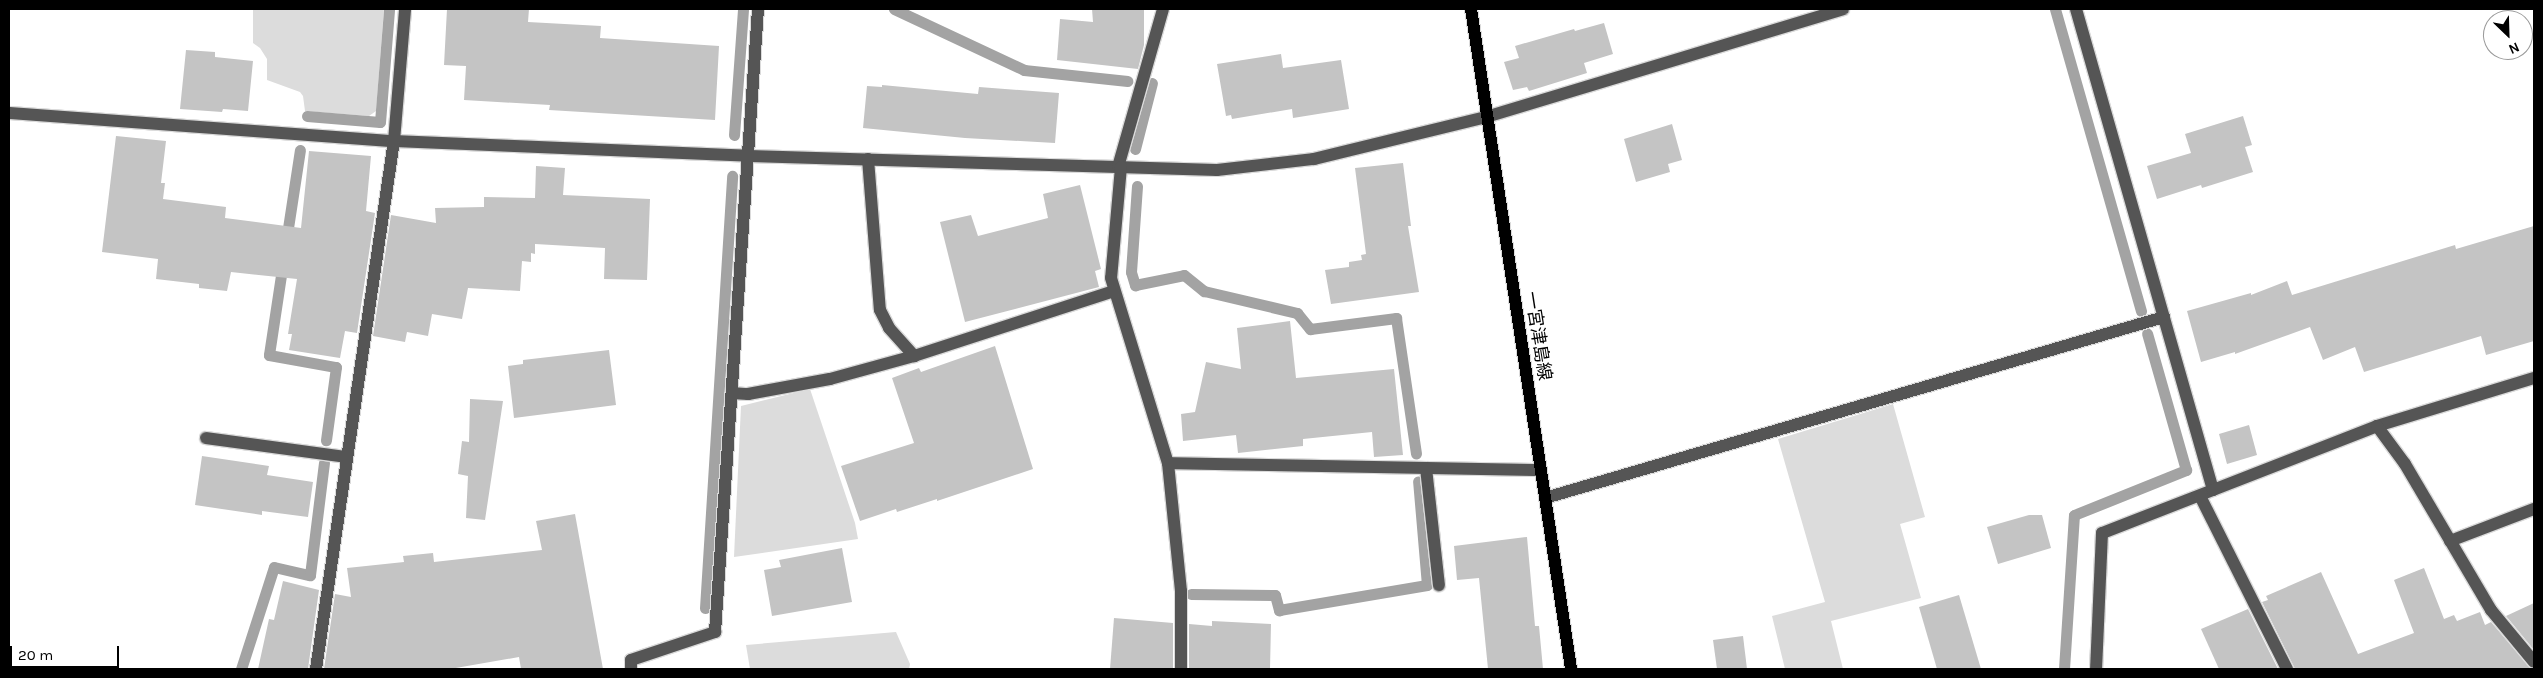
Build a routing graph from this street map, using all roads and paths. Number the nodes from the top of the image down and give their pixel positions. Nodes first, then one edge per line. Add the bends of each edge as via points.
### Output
1 (405, 9) edge
2 (758, 9) edge
3 (1163, 9) edge
4 (1471, 9) edge
5 (1843, 9) edge
6 (2076, 9) edge
7 (9, 113) edge
8 (1486, 118) junction
9 (394, 141) junction
10 (749, 156) junction
11 (868, 159) junction
12 (1120, 167) junction
13 (1114, 291) junction
14 (2164, 317) junction
15 (914, 356) junction
16 (2534, 378) edge
17 (732, 393) junction
18 (2377, 426) junction
19 (206, 438) dead end
20 (347, 457) junction
21 (1168, 463) junction
22 (1426, 468) junction
23 (1541, 470) junction
24 (2213, 490) junction
25 (2200, 496) junction
26 (1545, 498) junction
27 (2534, 509) edge
28 (2450, 541) junction
29 (1439, 585) dead end
30 (2534, 662) edge
31 (316, 669) edge
32 (631, 669) edge
33 (1181, 669) edge
34 (1571, 669) edge
35 (2096, 669) edge
36 (2287, 669) edge

1 - 9 street
2 - 10 street
3 - 12 street
4 - 8 main road, 一宮津島線
5 - 8 street
6 - 14 street
7 - 9 street
8 - 12 street via 1314,159 1217,170
8 - 23 main road, 一宮津島線
9 - 10 street
9 - 20 street
10 - 11 street
10 - 17 street
11 - 12 street
11 - 15 street via 880,310 889,328
12 - 13 street via 1111,278
13 - 15 street
13 - 21 street
14 - 24 street
14 - 26 street
15 - 17 street via 830,379 748,394
16 - 18 street
17 - 32 street via 715,632 631,660
18 - 24 street
18 - 28 street via 2405,464
19 - 20 street
20 - 31 street
21 - 22 street
21 - 33 street via 1181,591
22 - 23 street
22 - 29 street
23 - 26 main road, 一宮津島線
24 - 25 street
25 - 35 street via 2102,533
25 - 36 street
26 - 34 main road, 一宮津島線
27 - 28 street
28 - 30 street via 2491,610

